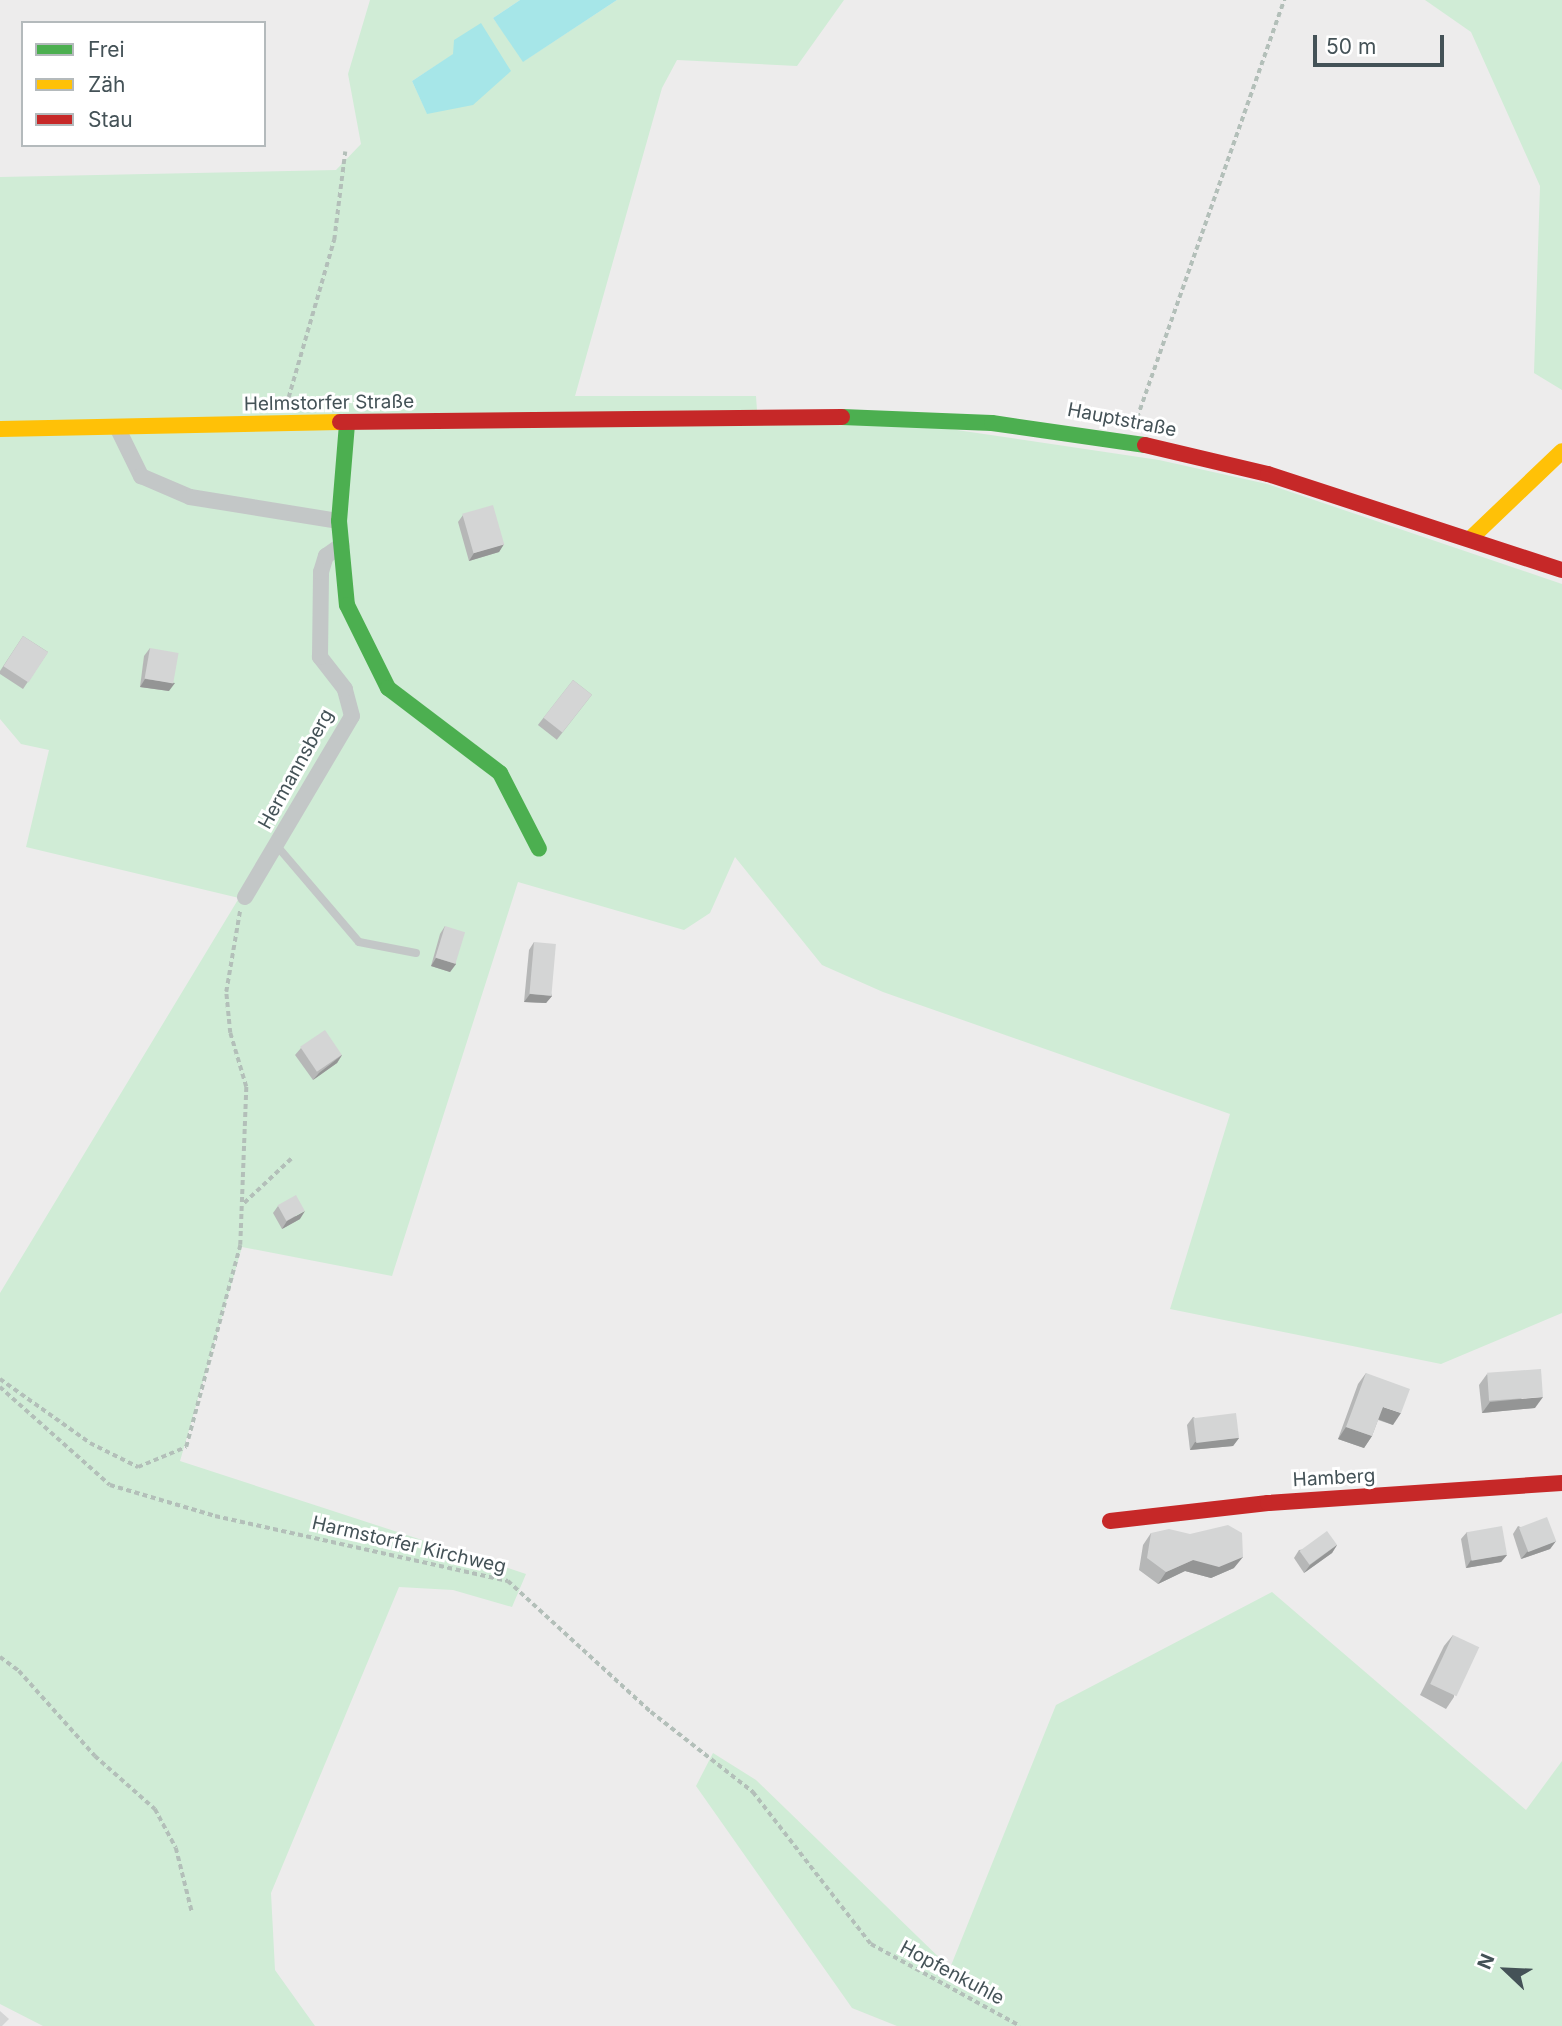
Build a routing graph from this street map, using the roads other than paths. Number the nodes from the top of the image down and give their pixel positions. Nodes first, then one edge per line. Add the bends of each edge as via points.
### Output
1 (658, 416) joint
2 (347, 424) junction
3 (117, 427) junction
4 (0, 429) edge
5 (1562, 451) edge
6 (339, 521) junction
7 (1471, 539) junction
8 (342, 545) junction
9 (1562, 570) edge
10 (277, 846) junction
11 (539, 849) dead end
12 (245, 897) road end
13 (416, 953) dead end
14 (1562, 1483) edge
15 (1110, 1521) dead end

1 - 2 main road, Helmstorfer Straße
1 - 7 main road, Hauptstraße via 915,418 1068,430 1268,474
2 - 3 main road, Helmstorfer Straße
2 - 6 main road
3 - 4 main road, Helmstorfer Straße
3 - 6 street via 141,476 190,497
5 - 7 main road
6 - 8 main road
7 - 9 main road, Hauptstraße
8 - 10 street, Hermannsberg via 326,556 321,572 320,657 345,689 352,716
8 - 11 main road via 347,605 388,688 500,773
10 - 12 street, Hermannsberg
10 - 13 lane via 359,942
14 - 15 main road, Hamberg via 1268,1503

